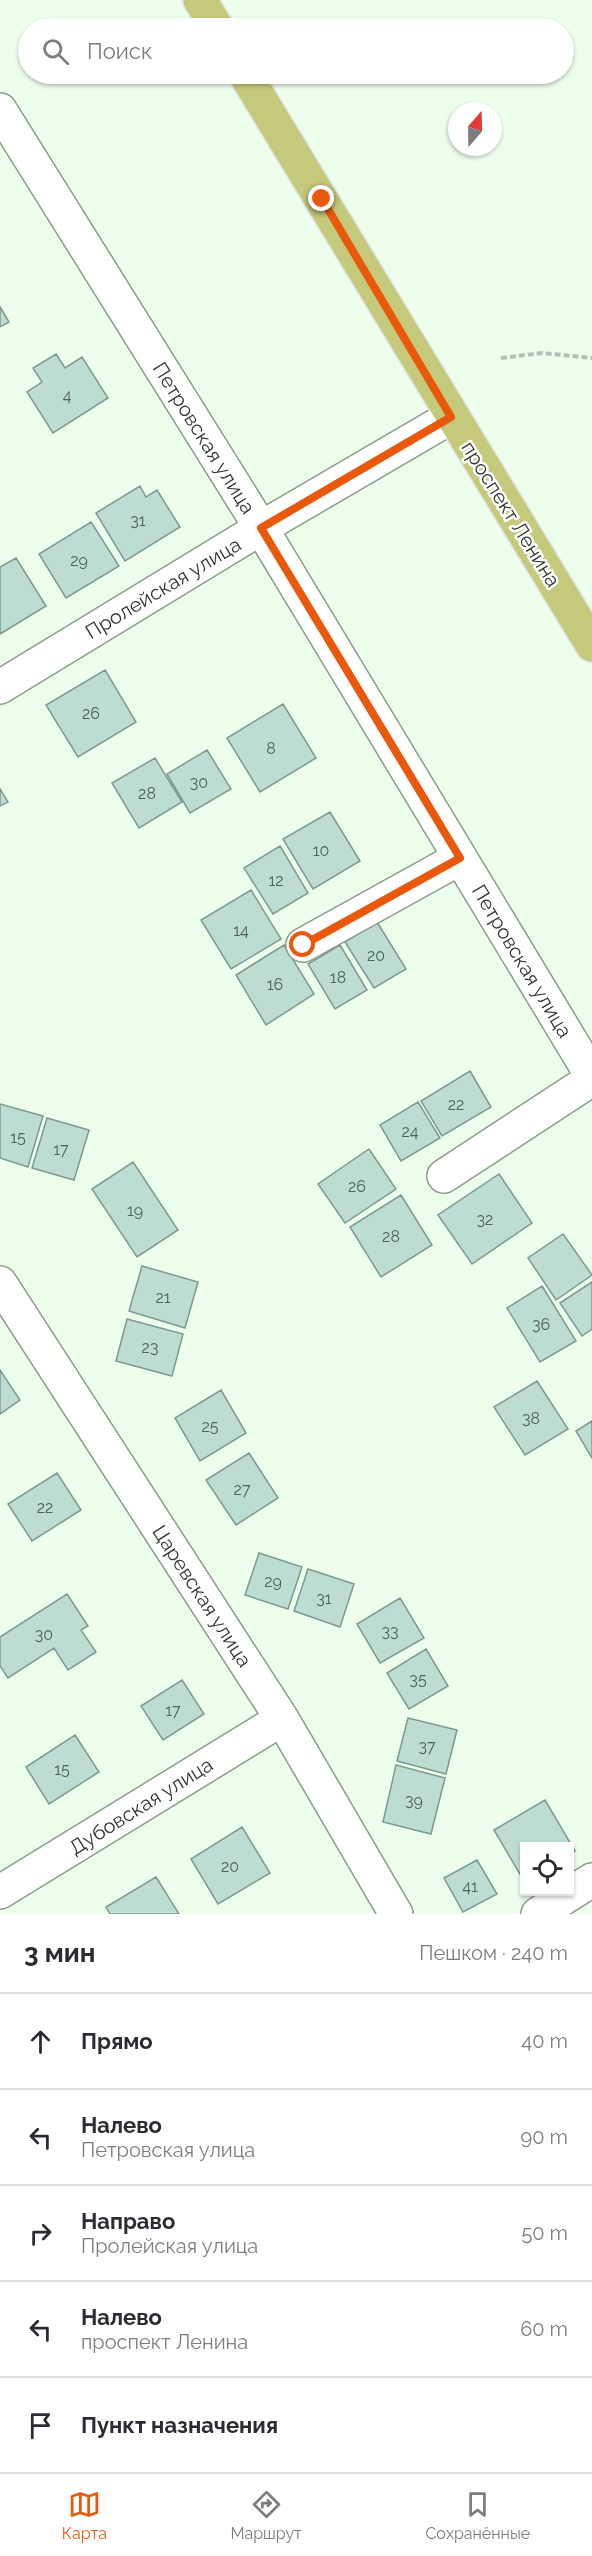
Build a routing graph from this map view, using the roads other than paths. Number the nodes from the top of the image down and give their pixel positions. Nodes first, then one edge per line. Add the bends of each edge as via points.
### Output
1 (200, 0) edge
2 (211, 18) edge
3 (251, 84) edge
4 (0, 110) edge
5 (451, 417) junction
6 (261, 528) junction
7 (592, 645) edge
8 (0, 687) edge
9 (460, 858) junction
10 (303, 945) dead end
11 (592, 1077) edge
12 (444, 1176) dead end
13 (2, 1291) edge
14 (282, 1719) junction
15 (592, 1880) edge
16 (0, 1892) edge
17 (396, 1914) edge
18 (538, 1914) edge

1 - 2 main road
3 - 5 main road, проспект Ленина
4 - 6 street, Петровская улица
5 - 6 street, Пролейская улица
5 - 7 main road, проспект Ленина
6 - 8 street, Пролейская улица
6 - 9 street, Петровская улица
9 - 10 street
9 - 11 street, Петровская улица
11 - 12 street
13 - 14 street, Царевская улица
14 - 16 street, Дубовская улица
14 - 17 street, Царевская улица
15 - 18 street

